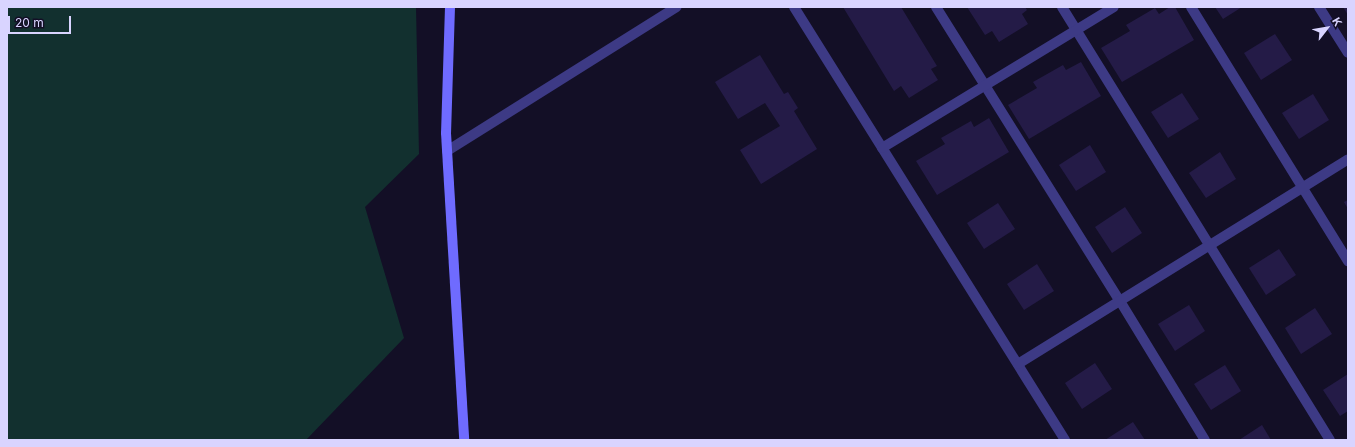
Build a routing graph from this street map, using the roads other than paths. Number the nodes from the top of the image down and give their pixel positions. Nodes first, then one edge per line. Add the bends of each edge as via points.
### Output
1 (450, 7) edge
2 (677, 7) edge
3 (794, 7) edge
4 (936, 7) edge
5 (1062, 7) edge
6 (1114, 7) edge
7 (1191, 7) edge
8 (1319, 7) edge
9 (1076, 30) junction
10 (1348, 53) edge
11 (984, 86) junction
12 (882, 148) junction
13 (447, 151) junction
14 (1348, 158) edge
15 (1302, 188) junction
16 (1210, 245) junction
17 (1348, 261) edge
18 (1120, 301) junction
19 (1018, 364) junction
20 (464, 440) edge
21 (1065, 440) edge
22 (1205, 440) edge
23 (1330, 440) edge

1 - 13 street
2 - 13 lane
3 - 12 lane
4 - 11 lane
5 - 9 lane
6 - 9 lane
7 - 15 lane
8 - 10 lane
9 - 11 lane
9 - 16 lane
11 - 12 lane
11 - 18 lane
12 - 19 lane
13 - 20 street
14 - 15 lane
15 - 16 lane
15 - 17 lane
16 - 18 lane
16 - 23 lane
18 - 19 lane
18 - 22 lane
19 - 21 lane

